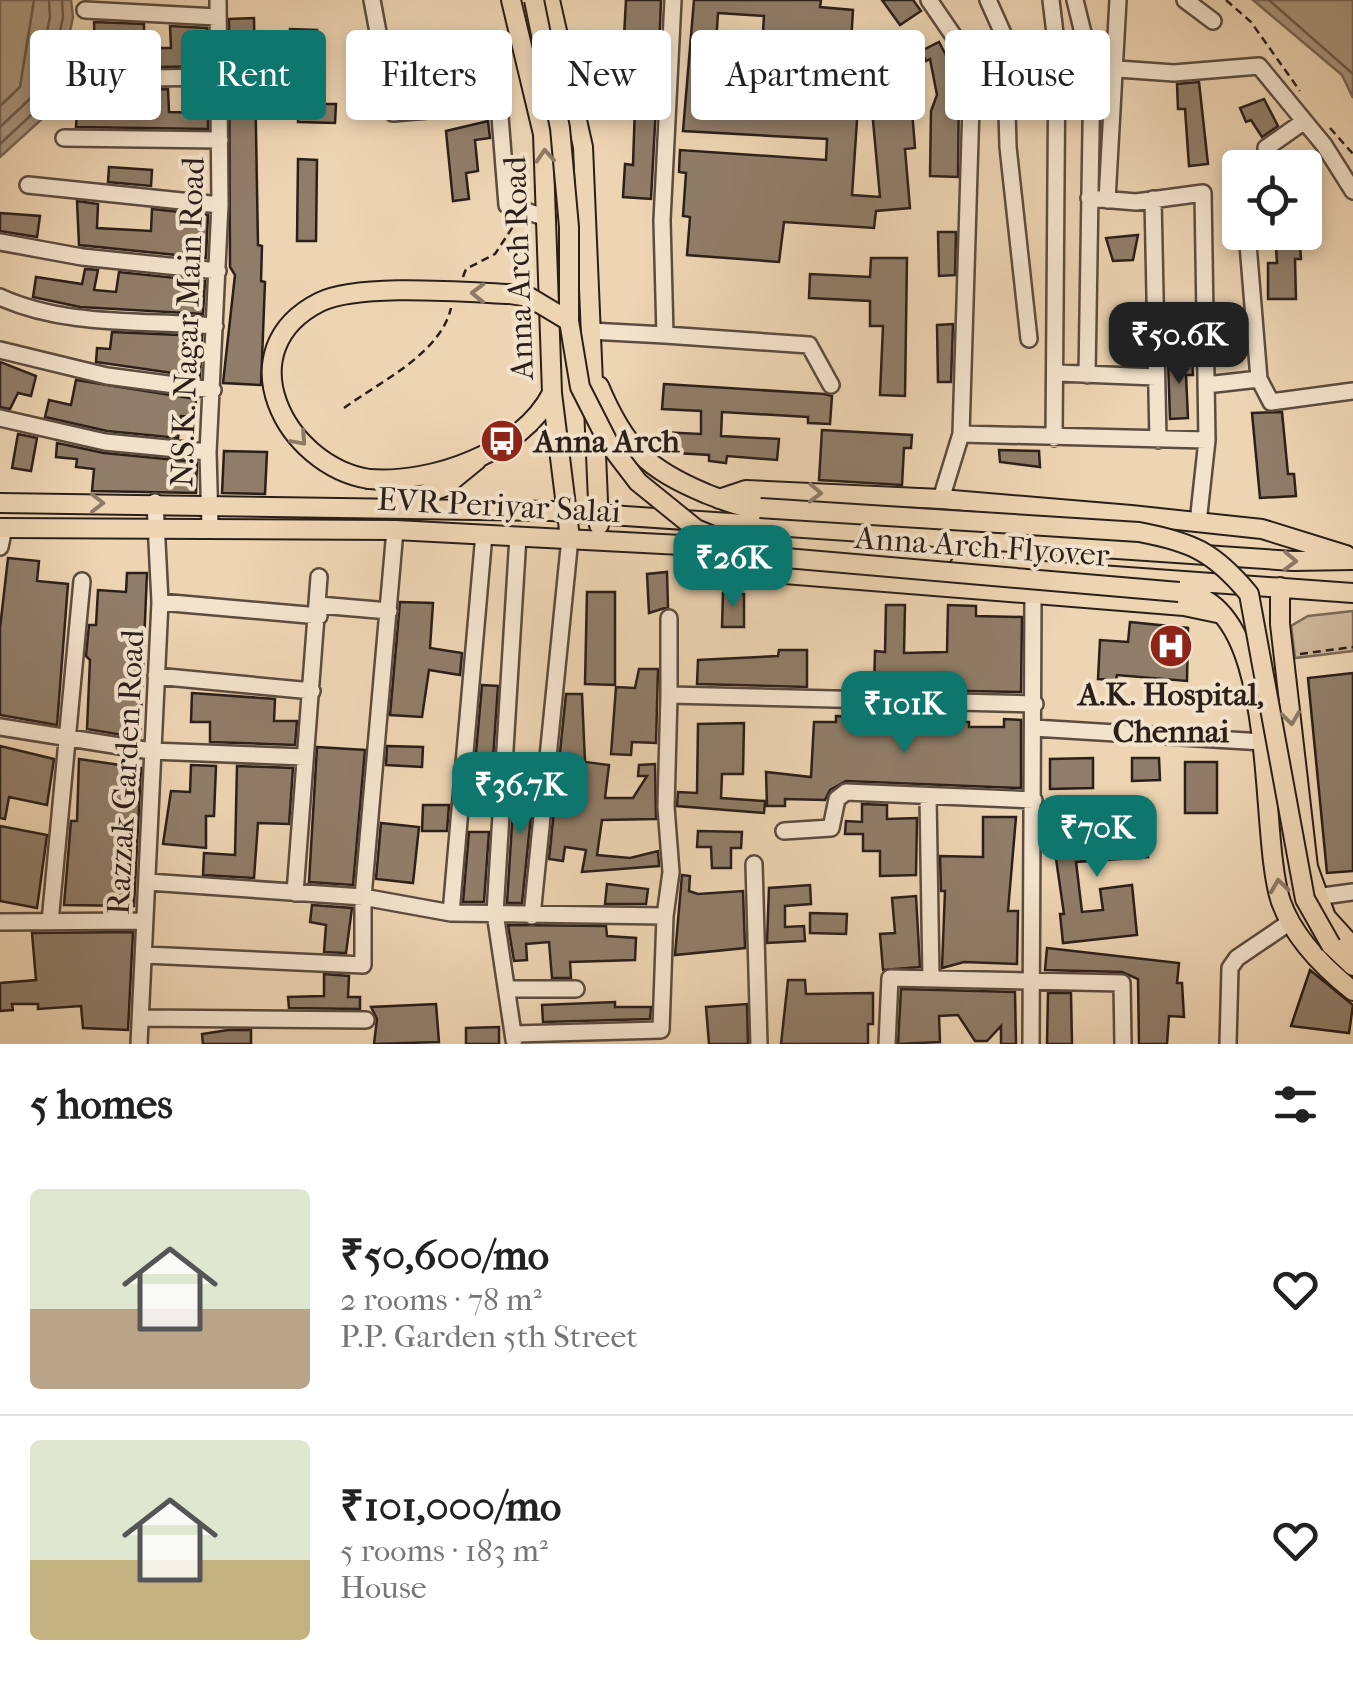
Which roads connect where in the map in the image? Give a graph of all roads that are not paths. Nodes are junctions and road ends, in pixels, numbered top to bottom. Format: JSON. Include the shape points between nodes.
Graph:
{"nodes":[{"id":1,"x":218,"y":0,"type":"edge"},
{"id":2,"x":372,"y":0,"type":"edge"},
{"id":3,"x":511,"y":0,"type":"edge"},
{"id":4,"x":534,"y":0,"type":"edge"},
{"id":5,"x":550,"y":0,"type":"edge"},
{"id":6,"x":673,"y":0,"type":"edge"},
{"id":7,"x":930,"y":0,"type":"edge"},
{"id":8,"x":988,"y":0,"type":"edge"},
{"id":9,"x":1051,"y":0,"type":"edge"},
{"id":10,"x":1075,"y":0,"type":"edge"},
{"id":11,"x":1118,"y":0,"type":"edge"},
{"id":12,"x":1184,"y":0,"type":"edge"},
{"id":13,"x":85,"y":10,"type":"dead end"},
{"id":14,"x":217,"y":18,"type":"junction"},
{"id":15,"x":1213,"y":21,"type":"dead end"},
{"id":16,"x":217,"y":30,"type":"edge"},
{"id":17,"x":1118,"y":69,"type":"junction"},
{"id":18,"x":219,"y":120,"type":"edge"},
{"id":19,"x":1304,"y":122,"type":"junction"},
{"id":20,"x":64,"y":138,"type":"dead end"},
{"id":21,"x":220,"y":140,"type":"junction"},
{"id":22,"x":1266,"y":150,"type":"edge"},
{"id":23,"x":28,"y":185,"type":"dead end"},
{"id":24,"x":1353,"y":191,"type":"edge"},
{"id":25,"x":1089,"y":198,"type":"junction"},
{"id":26,"x":1152,"y":199,"type":"junction"},
{"id":27,"x":1107,"y":200,"type":"junction"},
{"id":28,"x":220,"y":205,"type":"junction"},
{"id":29,"x":548,"y":218,"type":"junction"},
{"id":30,"x":0,"y":242,"type":"edge"},
{"id":31,"x":1248,"y":250,"type":"edge"},
{"id":32,"x":218,"y":271,"type":"junction"},
{"id":33,"x":547,"y":281,"type":"junction"},
{"id":34,"x":586,"y":281,"type":"junction"},
{"id":35,"x":0,"y":297,"type":"edge"},
{"id":36,"x":569,"y":320,"type":"junction"},
{"id":37,"x":215,"y":326,"type":"junction"},
{"id":38,"x":590,"y":330,"type":"junction"},
{"id":39,"x":548,"y":334,"type":"junction"},
{"id":40,"x":665,"y":336,"type":"junction"},
{"id":41,"x":1028,"y":339,"type":"dead end"},
{"id":42,"x":0,"y":350,"type":"edge"},
{"id":43,"x":1058,"y":373,"type":"junction"},
{"id":44,"x":1087,"y":375,"type":"junction"},
{"id":45,"x":595,"y":377,"type":"junction"},
{"id":46,"x":1156,"y":377,"type":"junction"},
{"id":47,"x":1259,"y":379,"type":"junction"},
{"id":48,"x":831,"y":385,"type":"dead end"},
{"id":49,"x":1206,"y":385,"type":"junction"},
{"id":50,"x":214,"y":390,"type":"junction"},
{"id":51,"x":1353,"y":391,"type":"edge"},
{"id":52,"x":552,"y":393,"type":"junction"},
{"id":53,"x":0,"y":418,"type":"edge"},
{"id":54,"x":961,"y":434,"type":"junction"},
{"id":55,"x":1054,"y":438,"type":"junction"},
{"id":56,"x":1158,"y":440,"type":"junction"},
{"id":57,"x":1207,"y":440,"type":"junction"},
{"id":58,"x":208,"y":452,"type":"junction"},
{"id":59,"x":483,"y":454,"type":"junction"},
{"id":60,"x":719,"y":498,"type":"junction"},
{"id":61,"x":941,"y":498,"type":"junction"},
{"id":62,"x":155,"y":502,"type":"junction"},
{"id":63,"x":0,"y":503,"type":"edge"},
{"id":64,"x":208,"y":504,"type":"junction"},
{"id":65,"x":386,"y":507,"type":"junction"},
{"id":66,"x":751,"y":508,"type":"junction"},
{"id":67,"x":566,"y":512,"type":"junction"},
{"id":68,"x":600,"y":514,"type":"junction"},
{"id":69,"x":718,"y":522,"type":"junction"},
{"id":70,"x":1198,"y":523,"type":"junction"},
{"id":71,"x":210,"y":526,"type":"junction"},
{"id":72,"x":158,"y":528,"type":"junction"},
{"id":73,"x":394,"y":530,"type":"junction"},
{"id":74,"x":1,"y":534,"type":"edge"},
{"id":75,"x":484,"y":534,"type":"junction"},
{"id":76,"x":518,"y":536,"type":"junction"},
{"id":77,"x":570,"y":538,"type":"junction"},
{"id":78,"x":599,"y":539,"type":"junction"},
{"id":79,"x":674,"y":543,"type":"junction"},
{"id":80,"x":1353,"y":559,"type":"edge"},
{"id":81,"x":319,"y":577,"type":"dead end"},
{"id":82,"x":82,"y":580,"type":"dead end"},
{"id":83,"x":1215,"y":584,"type":"junction"},
{"id":84,"x":1280,"y":586,"type":"junction"},
{"id":85,"x":1033,"y":594,"type":"junction"},
{"id":86,"x":1353,"y":594,"type":"edge"},
{"id":87,"x":1187,"y":596,"type":"junction"},
{"id":88,"x":160,"y":602,"type":"junction"},
{"id":89,"x":319,"y":611,"type":"junction"},
{"id":90,"x":389,"y":611,"type":"junction"},
{"id":91,"x":669,"y":618,"type":"dead end"},
{"id":92,"x":1284,"y":657,"type":"junction"},
{"id":93,"x":1247,"y":661,"type":"junction"},
{"id":94,"x":156,"y":676,"type":"junction"},
{"id":95,"x":312,"y":691,"type":"junction"},
{"id":96,"x":669,"y":696,"type":"junction"},
{"id":97,"x":1034,"y":704,"type":"junction"},
{"id":98,"x":0,"y":727,"type":"edge"},
{"id":99,"x":1034,"y":728,"type":"junction"},
{"id":100,"x":64,"y":739,"type":"junction"},
{"id":101,"x":1263,"y":742,"type":"junction"},
{"id":102,"x":151,"y":751,"type":"junction"},
{"id":103,"x":304,"y":757,"type":"junction"},
{"id":104,"x":928,"y":796,"type":"junction"},
{"id":105,"x":1034,"y":800,"type":"junction"},
{"id":106,"x":784,"y":831,"type":"dead end"},
{"id":107,"x":754,"y":864,"type":"dead end"},
{"id":108,"x":148,"y":882,"type":"junction"},
{"id":109,"x":1353,"y":892,"type":"edge"},
{"id":110,"x":295,"y":893,"type":"junction"},
{"id":111,"x":1316,"y":896,"type":"junction"},
{"id":112,"x":363,"y":897,"type":"junction"},
{"id":113,"x":451,"y":913,"type":"junction"},
{"id":114,"x":494,"y":913,"type":"junction"},
{"id":115,"x":532,"y":916,"type":"junction"},
{"id":116,"x":664,"y":916,"type":"junction"},
{"id":117,"x":145,"y":921,"type":"junction"},
{"id":118,"x":0,"y":922,"type":"edge"},
{"id":119,"x":50,"y":922,"type":"junction"},
{"id":120,"x":1290,"y":922,"type":"junction"},
{"id":121,"x":1353,"y":947,"type":"edge"},
{"id":122,"x":145,"y":954,"type":"junction"},
{"id":123,"x":1353,"y":966,"type":"edge"},
{"id":124,"x":931,"y":978,"type":"junction"},
{"id":125,"x":1032,"y":980,"type":"junction"},
{"id":126,"x":509,"y":989,"type":"junction"},
{"id":127,"x":576,"y":989,"type":"dead end"},
{"id":128,"x":1353,"y":991,"type":"edge"},
{"id":129,"x":141,"y":1018,"type":"junction"},
{"id":130,"x":366,"y":1020,"type":"dead end"},
{"id":131,"x":514,"y":1039,"type":"edge"},
{"id":132,"x":139,"y":1044,"type":"edge"},
{"id":133,"x":759,"y":1044,"type":"edge"},
{"id":134,"x":887,"y":1044,"type":"edge"},
{"id":135,"x":1031,"y":1044,"type":"edge"},
{"id":136,"x":1123,"y":1044,"type":"edge"},
{"id":137,"x":1228,"y":1044,"type":"edge"}],
"edges":[{"from":1,"to":14,"type":"street","name":"N.S.K. Nagar Main Road"},
{"from":2,"to":29,"type":"street","via":[[393,113],[499,104],[507,205]]},
{"from":29,"to":3,"type":"main road","name":"Anna Arch Road","one_way":true,"via":[[544,134]]},
{"from":4,"to":36,"type":"main road","name":"Anna Arch Flyover","bridge":true,"via":[[553,78],[567,191]]},
{"from":5,"to":34,"type":"main road","name":"Anna Arch Road","via":[[584,147]]},
{"from":6,"to":40,"type":"street","via":[[662,220]]},
{"from":7,"to":54,"type":"street","via":[[972,74]]},
{"from":8,"to":41,"type":"street","via":[[1005,38],[1008,146]]},
{"from":9,"to":43,"type":"street","via":[[1057,50]]},
{"from":10,"to":25,"type":"street","via":[[1092,70]]},
{"from":11,"to":17,"type":"street"},
{"from":12,"to":15,"type":"street"},
{"from":13,"to":14,"type":"street"},
{"from":14,"to":16,"type":"street","name":"N.S.K. Nagar Main Road"},
{"from":17,"to":19,"type":"street","via":[[1174,73],[1259,66]]},
{"from":17,"to":27,"type":"street"},
{"from":18,"to":21,"type":"street","name":"N.S.K. Nagar Main Road"},
{"from":19,"to":22,"type":"street"},
{"from":19,"to":24,"type":"street"},
{"from":20,"to":21,"type":"street"},
{"from":21,"to":28,"type":"street","name":"N.S.K. Nagar Main Road"},
{"from":23,"to":28,"type":"street"},
{"from":25,"to":27,"type":"street"},
{"from":25,"to":44,"type":"street"},
{"from":26,"to":27,"type":"street"},
{"from":26,"to":46,"type":"street"},
{"from":26,"to":49,"type":"street","via":[[1203,193]]},
{"from":28,"to":32,"type":"street","name":"N.S.K. Nagar Main Road"},
{"from":29,"to":33,"type":"main road","name":"Anna Arch Road"},
{"from":30,"to":32,"type":"street","via":[[82,258]]},
{"from":31,"to":47,"type":"street"},
{"from":32,"to":37,"type":"street","name":"N.S.K. Nagar Main Road"},
{"from":33,"to":34,"type":"main road"},
{"from":33,"to":39,"type":"main road","name":"Anna Arch Road"},
{"from":34,"to":38,"type":"main road","name":"Anna Arch Road"},
{"from":35,"to":37,"type":"street","via":[[110,321]]},
{"from":36,"to":59,"type":"main road","one_way":true,"bridge":true,"via":[[510,294],[364,292],[339,294],[291,324],[275,355],[272,387],[302,444],[322,461],[352,476],[403,478]]},
{"from":36,"to":87,"type":"main road","name":"Anna Arch Flyover","bridge":true,"via":[[580,387],[609,444],[667,508],[713,537],[762,556]]},
{"from":37,"to":50,"type":"street","name":"N.S.K. Nagar Main Road"},
{"from":38,"to":39,"type":"main road"},
{"from":38,"to":40,"type":"street"},
{"from":38,"to":45,"type":"main road","name":"Anna Arch Road"},
{"from":39,"to":52,"type":"main road","name":"Anna Arch Road"},
{"from":40,"to":48,"type":"street","via":[[809,345]]},
{"from":42,"to":50,"type":"street","via":[[107,376]]},
{"from":43,"to":44,"type":"street"},
{"from":43,"to":55,"type":"street"},
{"from":44,"to":46,"type":"street"},
{"from":45,"to":60,"type":"main road","name":"Anna Arch Road","via":[[632,447],[661,475]]},
{"from":45,"to":68,"type":"main road","name":"Anna Arch Road"},
{"from":46,"to":56,"type":"street"},
{"from":47,"to":49,"type":"street"},
{"from":47,"to":51,"type":"street","via":[[1271,402]]},
{"from":49,"to":57,"type":"street"},
{"from":50,"to":58,"type":"street","name":"N.S.K. Nagar Main Road"},
{"from":52,"to":59,"type":"main road","via":[[532,422]]},
{"from":52,"to":67,"type":"main road","name":"Anna Arch Road"},
{"from":53,"to":58,"type":"street","via":[[106,442]]},
{"from":54,"to":55,"type":"street"},
{"from":54,"to":61,"type":"street"},
{"from":55,"to":56,"type":"street"},
{"from":56,"to":57,"type":"street"},
{"from":57,"to":70,"type":"street"},
{"from":58,"to":64,"type":"street","name":"N.S.K. Nagar Main Road"},
{"from":59,"to":65,"type":"main road","via":[[444,487]]},
{"from":60,"to":61,"type":"main road","one_way":true,"via":[[736,490]]},
{"from":60,"to":66,"type":"main road","name":"Anna Arch Flyover"},
{"from":61,"to":70,"type":"main road"},
{"from":63,"to":62,"type":"main road","name":"EVR Periyar Salai","one_way":true},
{"from":62,"to":64,"type":"main road","name":"EVR Periyar Salai"},
{"from":62,"to":72,"type":"street","name":"Razzak Garden Road"},
{"from":64,"to":65,"type":"main road","name":"EVR Periyar Salai"},
{"from":64,"to":71,"type":"street","name":"N.S.K. Nagar Main Road"},
{"from":65,"to":67,"type":"main road","name":"EVR Periyar Salai"},
{"from":66,"to":69,"type":"main road"},
{"from":66,"to":123,"type":"main road","name":"Anna Arch Flyover","bridge":true,"via":[[1139,532],[1188,542],[1221,563],[1249,594],[1305,899],[1331,945]]},
{"from":67,"to":68,"type":"main road","name":"EVR Periyar Salai"},
{"from":67,"to":77,"type":"main road","name":"Anna Arch Road"},
{"from":68,"to":69,"type":"main road","name":"EVR Periyar Salai"},
{"from":68,"to":78,"type":"main road","name":"Anna Arch Road"},
{"from":69,"to":80,"type":"main road","name":"EVR Periyar Salai","one_way":true,"via":[[1293,562]]},
{"from":70,"to":80,"type":"main road","via":[[1262,529]]},
{"from":71,"to":72,"type":"main road","name":"EVR Periyar Salai"},
{"from":71,"to":73,"type":"main road","name":"EVR Periyar Salai"},
{"from":72,"to":74,"type":"main road","name":"EVR Periyar Salai"},
{"from":72,"to":88,"type":"street","name":"Razzak Garden Road"},
{"from":73,"to":75,"type":"main road","name":"EVR Periyar Salai"},
{"from":73,"to":90,"type":"street"},
{"from":75,"to":76,"type":"main road","name":"EVR Periyar Salai"},
{"from":75,"to":113,"type":"street"},
{"from":76,"to":77,"type":"main road","name":"EVR Periyar Salai"},
{"from":76,"to":114,"type":"street"},
{"from":77,"to":78,"type":"main road","name":"EVR Periyar Salai"},
{"from":77,"to":115,"type":"street"},
{"from":78,"to":79,"type":"main road","name":"EVR Periyar Salai"},
{"from":79,"to":83,"type":"main road","name":"EVR Periyar Salai"},
{"from":79,"to":85,"type":"main road","via":[[772,573]]},
{"from":81,"to":89,"type":"street"},
{"from":82,"to":100,"type":"street"},
{"from":83,"to":84,"type":"main road","name":"EVR Periyar Salai"},
{"from":83,"to":87,"type":"main road"},
{"from":84,"to":86,"type":"main road","name":"EVR Periyar Salai"},
{"from":84,"to":92,"type":"main road"},
{"from":85,"to":87,"type":"main road"},
{"from":85,"to":97,"type":"street"},
{"from":87,"to":93,"type":"main road","via":[[1222,614]]},
{"from":88,"to":89,"type":"street"},
{"from":88,"to":94,"type":"street","name":"Razzak Garden Road"},
{"from":89,"to":90,"type":"street"},
{"from":89,"to":95,"type":"street"},
{"from":90,"to":112,"type":"street"},
{"from":91,"to":96,"type":"street"},
{"from":92,"to":93,"type":"main road"},
{"from":92,"to":111,"type":"main road","one_way":true},
{"from":93,"to":101,"type":"main road"},
{"from":94,"to":95,"type":"street"},
{"from":94,"to":102,"type":"street","name":"Razzak Garden Road"},
{"from":95,"to":103,"type":"street"},
{"from":96,"to":97,"type":"street"},
{"from":96,"to":116,"type":"street","via":[[672,872]]},
{"from":97,"to":99,"type":"street"},
{"from":98,"to":100,"type":"street"},
{"from":99,"to":101,"type":"street"},
{"from":99,"to":105,"type":"street"},
{"from":100,"to":102,"type":"street"},
{"from":100,"to":119,"type":"street"},
{"from":120,"to":101,"type":"main road","one_way":true,"via":[[1280,898]]},
{"from":102,"to":103,"type":"street"},
{"from":102,"to":108,"type":"street","name":"Razzak Garden Road"},
{"from":103,"to":110,"type":"street"},
{"from":104,"to":105,"type":"street"},
{"from":104,"to":106,"type":"street","via":[[846,792],[831,828]]},
{"from":104,"to":124,"type":"street"},
{"from":105,"to":125,"type":"street"},
{"from":107,"to":133,"type":"street"},
{"from":108,"to":110,"type":"street"},
{"from":108,"to":117,"type":"street","name":"Razzak Garden Road"},
{"from":109,"to":111,"type":"street"},
{"from":110,"to":112,"type":"street"},
{"from":111,"to":121,"type":"main road"},
{"from":112,"to":113,"type":"street"},
{"from":112,"to":122,"type":"street","via":[[362,965]]},
{"from":113,"to":114,"type":"street"},
{"from":114,"to":115,"type":"street"},
{"from":114,"to":126,"type":"street"},
{"from":115,"to":116,"type":"street"},
{"from":116,"to":131,"type":"street","via":[[661,1030]]},
{"from":117,"to":119,"type":"street"},
{"from":117,"to":122,"type":"street","name":"Razzak Garden Road"},
{"from":118,"to":119,"type":"street"},
{"from":120,"to":128,"type":"main road"},
{"from":120,"to":137,"type":"street","via":[[1230,968]]},
{"from":122,"to":129,"type":"street","name":"Razzak Garden Road"},
{"from":124,"to":125,"type":"street"},
{"from":124,"to":134,"type":"street","via":[[890,978]]},
{"from":125,"to":135,"type":"street"},
{"from":125,"to":136,"type":"street","via":[[1122,983]]},
{"from":126,"to":127,"type":"street"},
{"from":126,"to":131,"type":"street"},
{"from":129,"to":130,"type":"street"},
{"from":129,"to":132,"type":"street","name":"Razzak Garden Road"}]}
